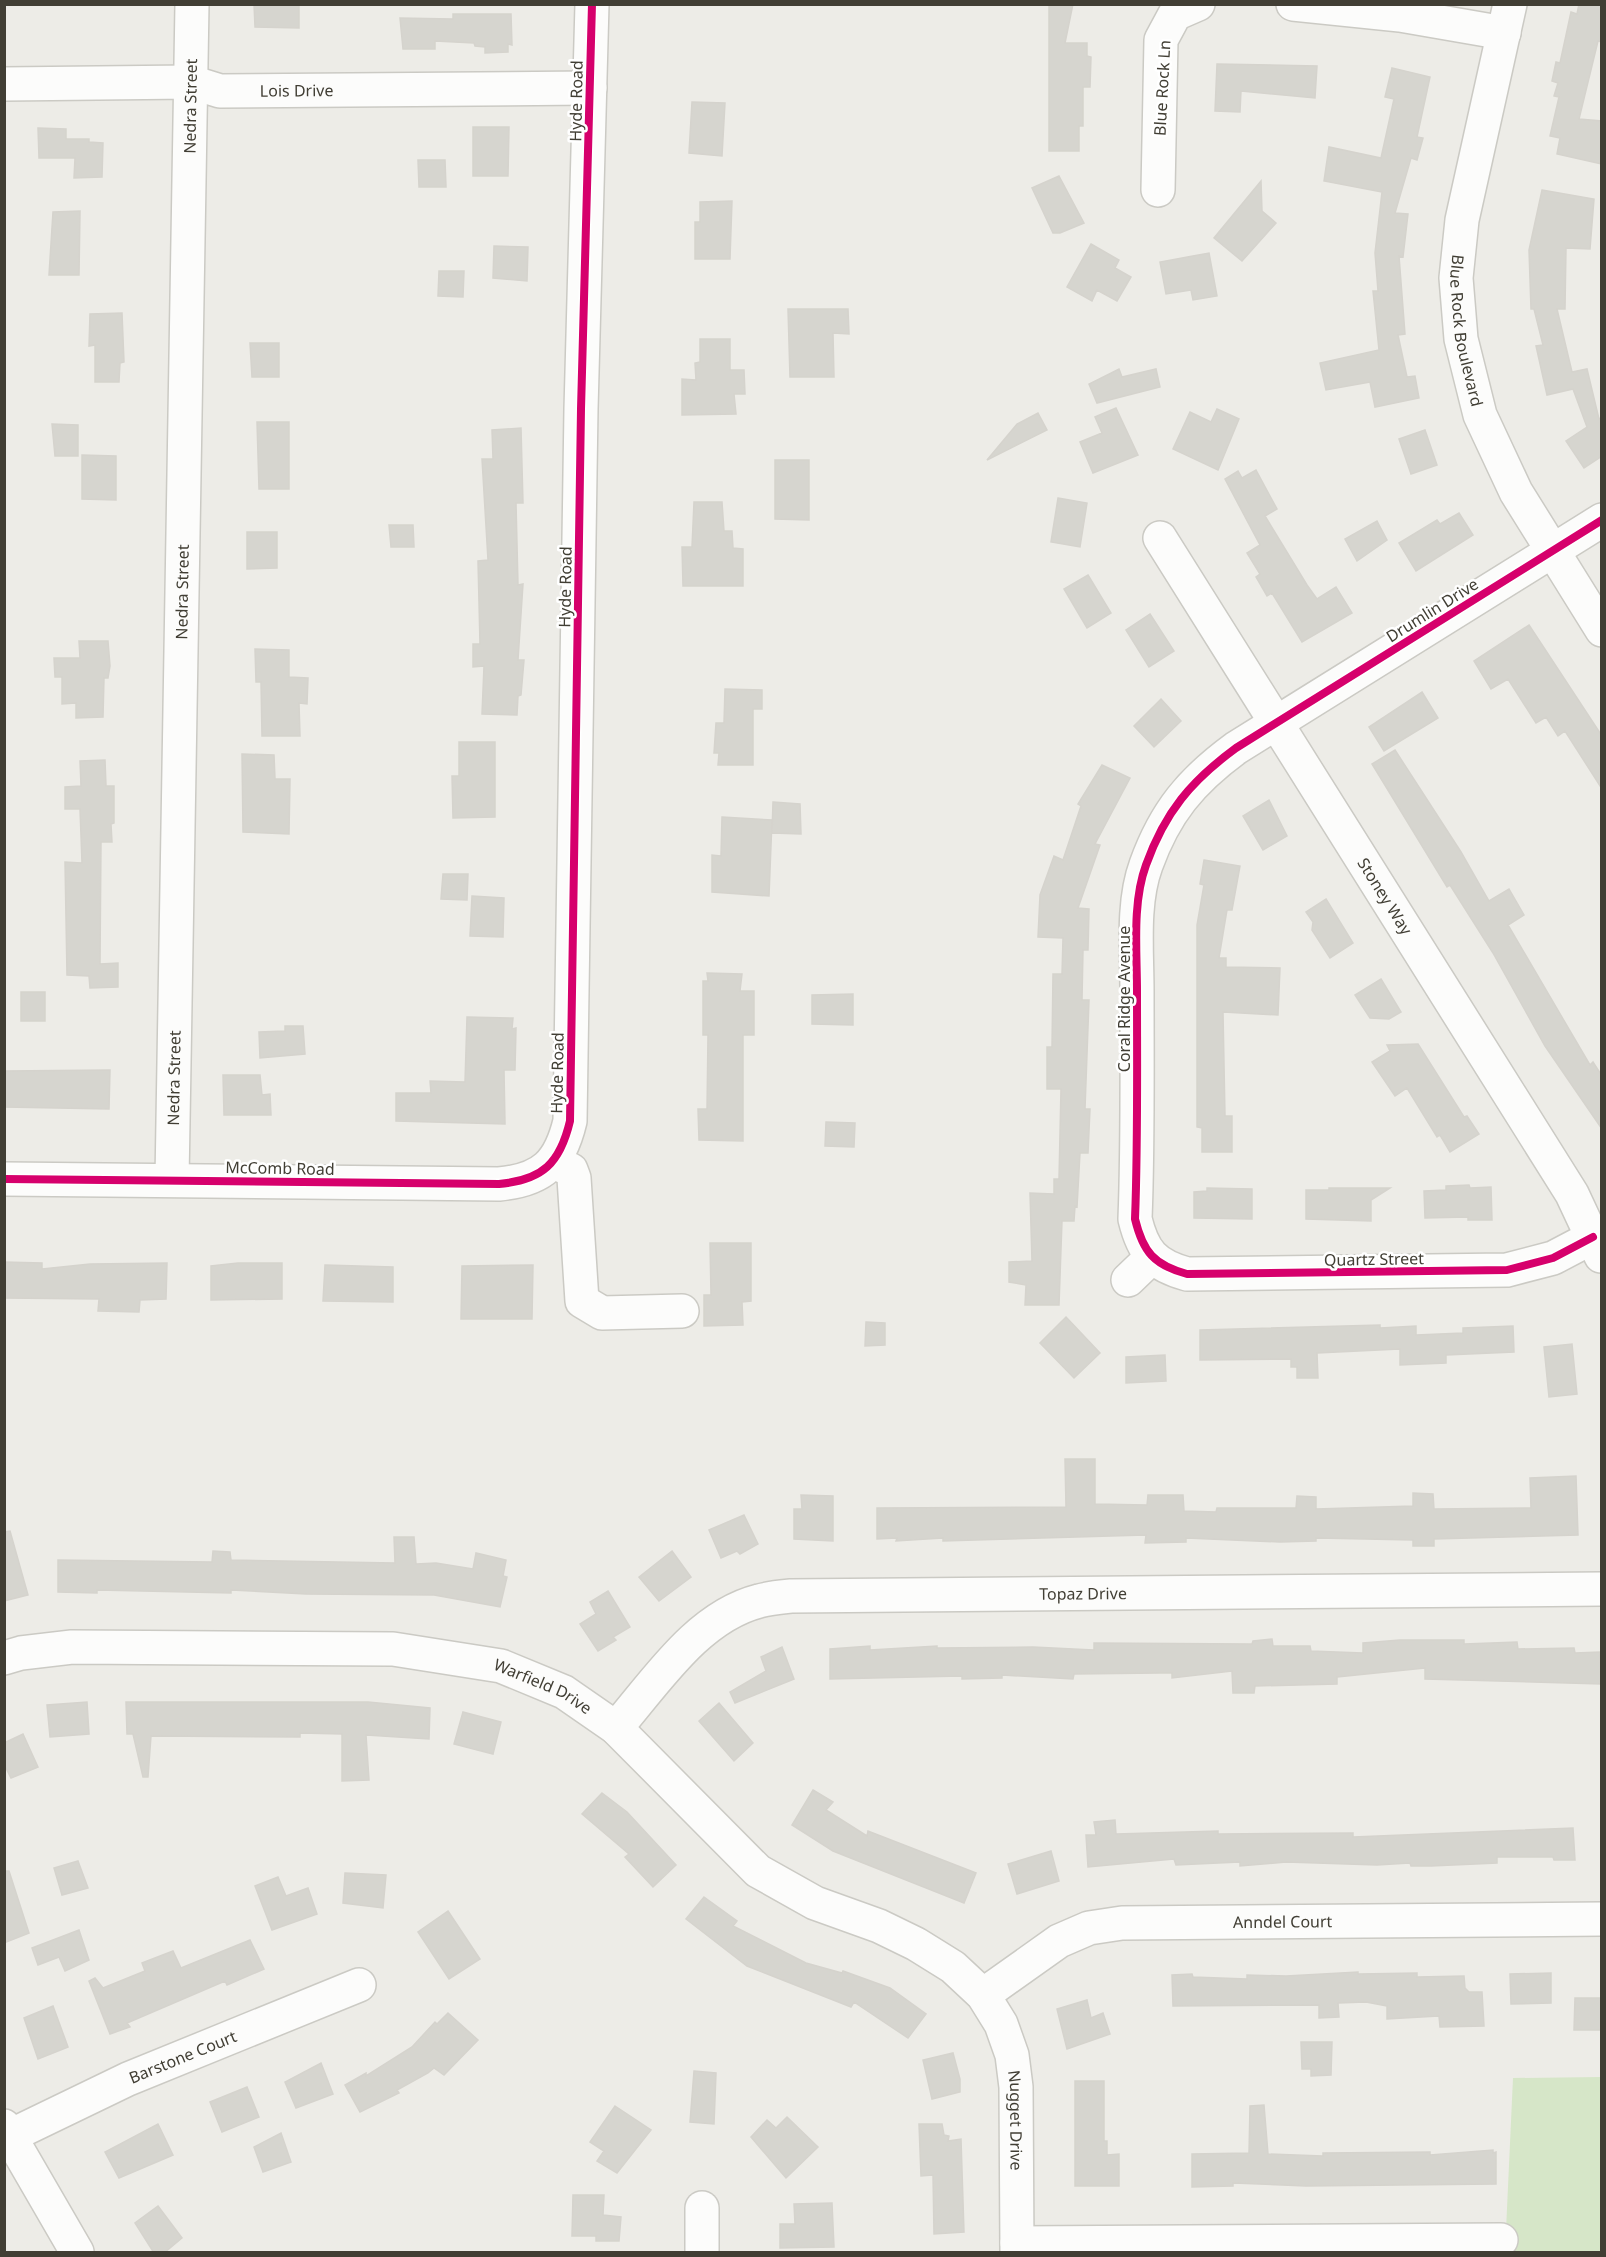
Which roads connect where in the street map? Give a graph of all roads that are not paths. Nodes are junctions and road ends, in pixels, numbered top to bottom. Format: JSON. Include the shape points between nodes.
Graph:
{"nodes":[{"id":1,"x":192,"y":4,"type":"edge"},
{"id":2,"x":592,"y":4,"type":"edge"},
{"id":3,"x":1293,"y":4,"type":"edge"},
{"id":4,"x":1178,"y":8,"type":"edge"},
{"id":5,"x":1507,"y":19,"type":"edge"},
{"id":6,"x":191,"y":82,"type":"junction"},
{"id":7,"x":4,"y":84,"type":"edge"},
{"id":8,"x":590,"y":88,"type":"junction"},
{"id":9,"x":1158,"y":190,"type":"dead end"},
{"id":10,"x":1602,"y":520,"type":"edge"},
{"id":11,"x":1160,"y":538,"type":"dead end"},
{"id":12,"x":1553,"y":551,"type":"junction"},
{"id":13,"x":1602,"y":630,"type":"edge"},
{"id":14,"x":1278,"y":723,"type":"junction"},
{"id":15,"x":552,"y":1164,"type":"junction"},
{"id":16,"x":4,"y":1179,"type":"edge"},
{"id":17,"x":172,"y":1180,"type":"junction"},
{"id":18,"x":1597,"y":1247,"type":"edge"},
{"id":19,"x":1152,"y":1257,"type":"junction"},
{"id":20,"x":1128,"y":1280,"type":"dead end"},
{"id":21,"x":682,"y":1311,"type":"dead end"},
{"id":22,"x":1602,"y":1589,"type":"edge"},
{"id":23,"x":4,"y":1658,"type":"edge"},
{"id":24,"x":616,"y":1728,"type":"junction"},
{"id":25,"x":1602,"y":1920,"type":"edge"},
{"id":26,"x":359,"y":1985,"type":"dead end"},
{"id":27,"x":983,"y":1995,"type":"junction"},
{"id":28,"x":7,"y":2131,"type":"edge"},
{"id":29,"x":702,"y":2208,"type":"dead end"},
{"id":30,"x":1501,"y":2240,"type":"dead end"},
{"id":31,"x":1336,"y":2247,"type":"edge"},
{"id":32,"x":1017,"y":2248,"type":"edge"},
{"id":33,"x":77,"y":2253,"type":"edge"},
{"id":34,"x":702,"y":2253,"type":"edge"}],
"edges":[{"from":1,"to":6,"type":"street","name":"Nedra Street"},
{"from":2,"to":8,"type":"street","name":"Hyde Road"},
{"from":3,"to":5,"type":"street","via":[[1400,15]]},
{"from":4,"to":9,"type":"street","name":"Blue Rock Ln","via":[[1161,40]]},
{"from":5,"to":12,"type":"street","name":"Blue Rock Boulevard","via":[[1462,220],[1456,278],[1461,339],[1480,415],[1516,492]]},
{"from":6,"to":7,"type":"street","name":"Lois Drive"},
{"from":6,"to":8,"type":"street","name":"Lois Drive","via":[[220,92]]},
{"from":6,"to":17,"type":"street","name":"Nedra Street"},
{"from":8,"to":15,"type":"street","name":"Hyde Road","via":[[570,1121],[565,1143]]},
{"from":10,"to":12,"type":"street","name":"Drumlin Drive"},
{"from":11,"to":14,"type":"street","name":"Stoney Way"},
{"from":12,"to":13,"type":"street","name":"Blue Rock Boulevard"},
{"from":12,"to":14,"type":"street","name":"Drumlin Drive"},
{"from":14,"to":18,"type":"street","name":"Stoney Way","via":[[1572,1194]]},
{"from":14,"to":19,"type":"street","name":"Coral Ridge Avenue","via":[[1206,770],[1179,798],[1145,867],[1137,925],[1136,1219],[1140,1239]]},
{"from":15,"to":17,"type":"street","name":"McComb Road","via":[[527,1178],[499,1184]]},
{"from":15,"to":21,"type":"street","via":[[571,1170],[574,1178],[582,1301],[602,1313]]},
{"from":16,"to":17,"type":"street","name":"McComb Road"},
{"from":18,"to":19,"type":"street","name":"Quartz Street","via":[[1507,1270],[1187,1274],[1168,1269]]},
{"from":19,"to":20,"type":"street"},
{"from":22,"to":24,"type":"street","name":"Topaz Drive","via":[[791,1596],[758,1601],[701,1632]]},
{"from":23,"to":24,"type":"street","name":"Warfield Drive","via":[[72,1647],[393,1649],[501,1666],[564,1692]]},
{"from":24,"to":27,"type":"street","name":"Warfield Drive","via":[[758,1871],[815,1903],[916,1944],[953,1967]]},
{"from":25,"to":27,"type":"street","name":"Anndel Court","via":[[1122,1923],[1089,1928],[1059,1941]]},
{"from":26,"to":28,"type":"street","name":"Barstone Court"},
{"from":27,"to":32,"type":"street","name":"Nugget Drive","via":[[1001,2024],[1012,2055],[1016,2087]]},
{"from":28,"to":33,"type":"street"},
{"from":29,"to":34,"type":"street"},
{"from":30,"to":31,"type":"street"},
{"from":31,"to":32,"type":"street"}]}
